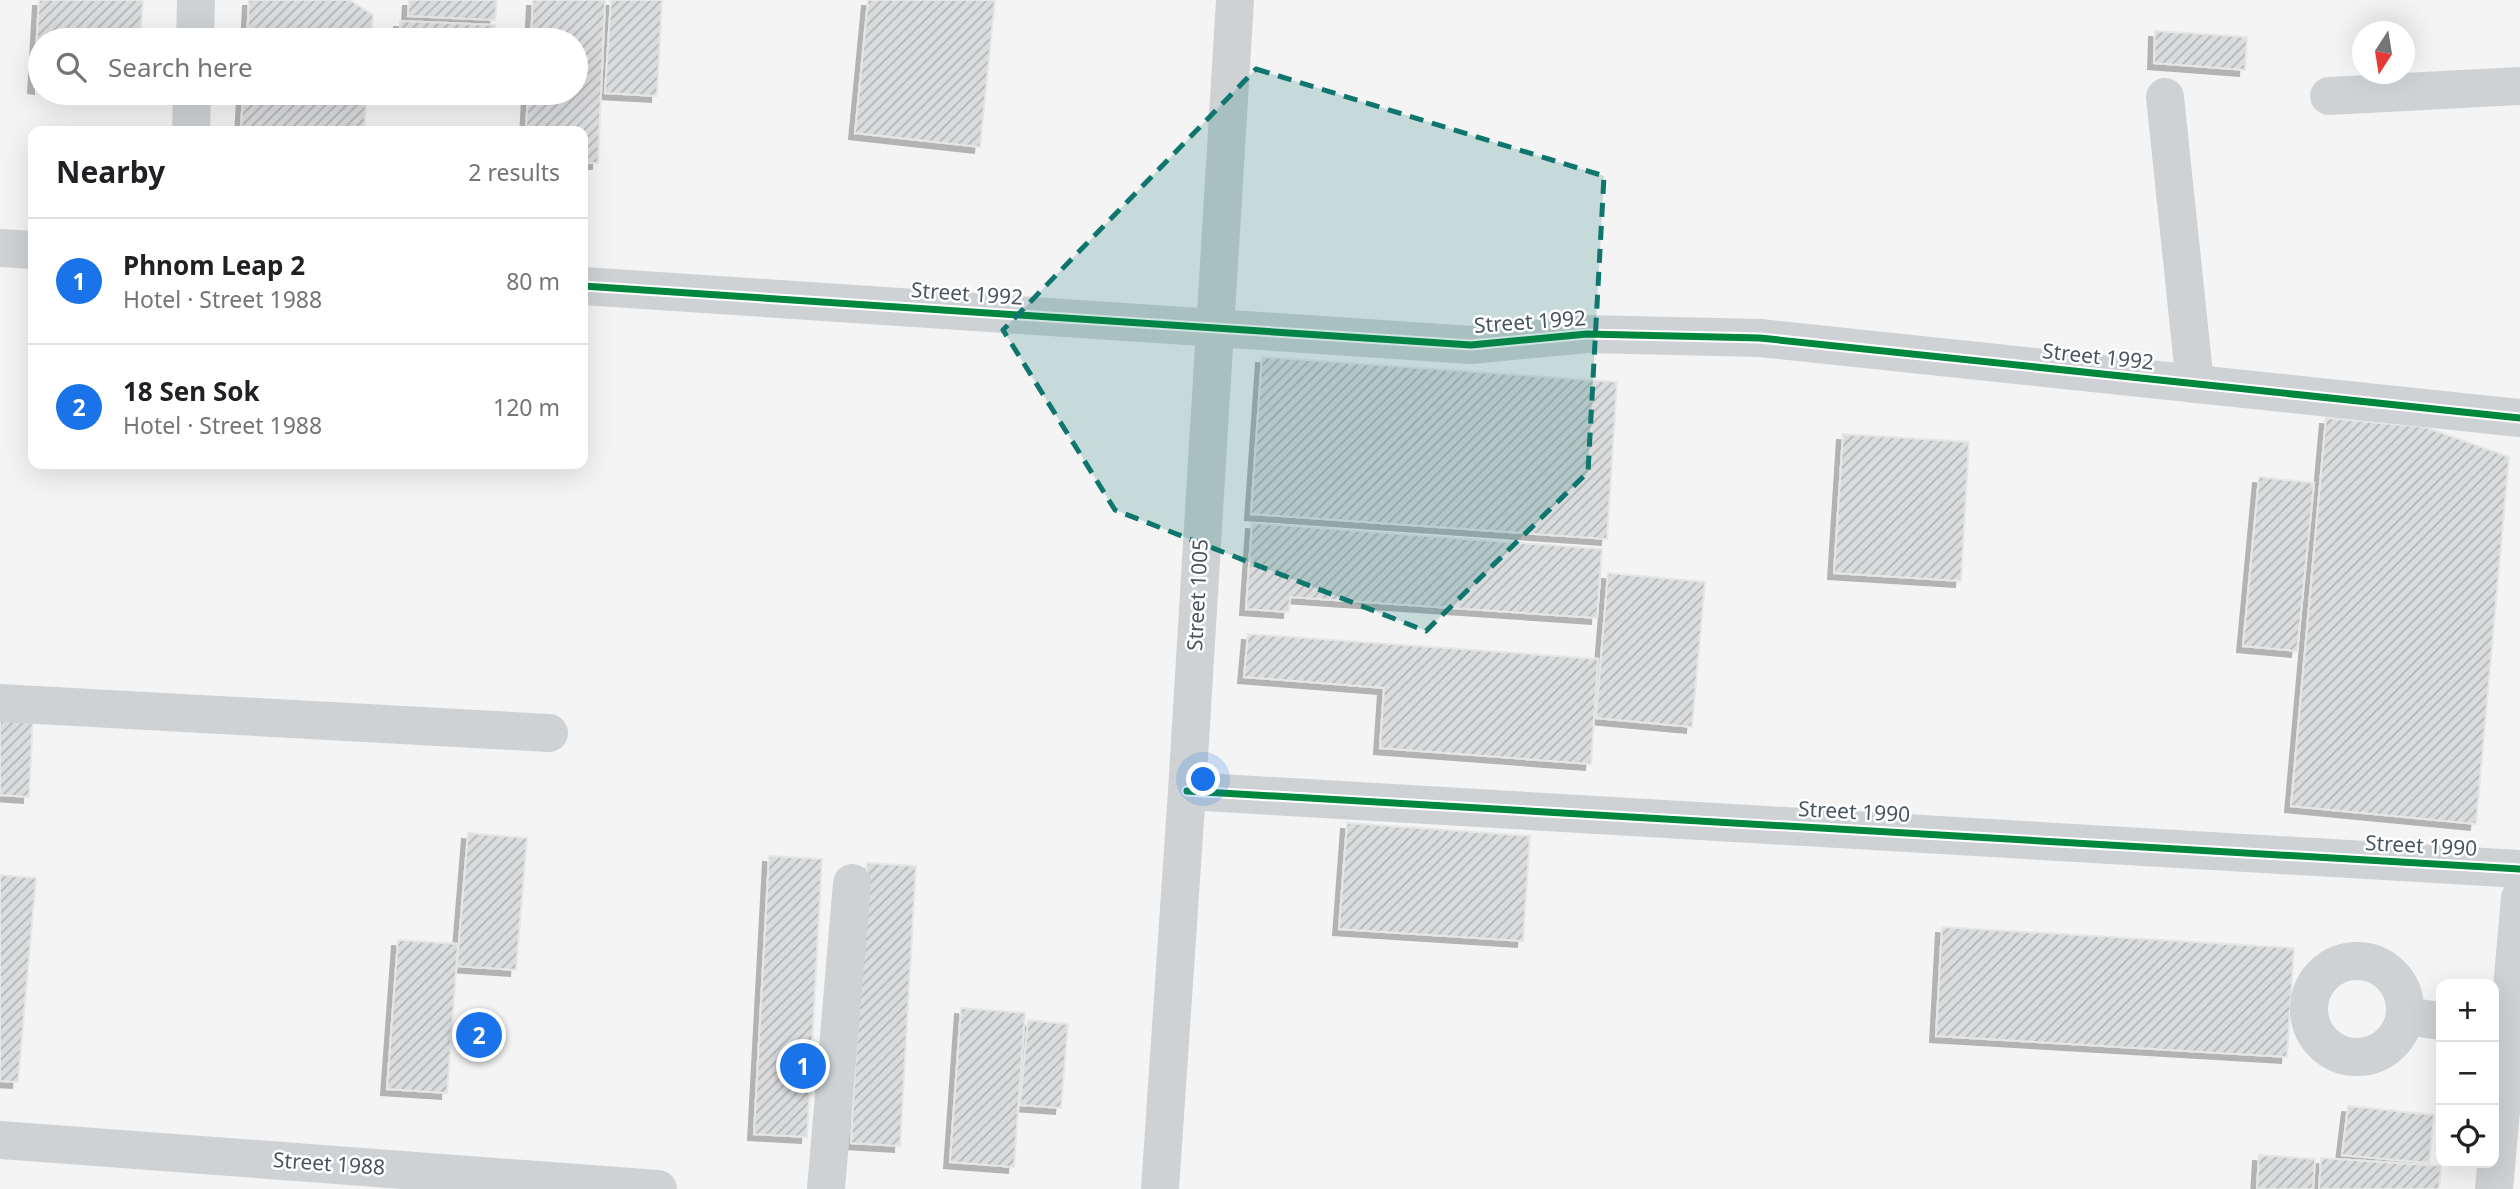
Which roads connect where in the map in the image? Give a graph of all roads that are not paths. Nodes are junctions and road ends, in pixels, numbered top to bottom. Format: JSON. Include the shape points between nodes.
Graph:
{"nodes":[{"id":1,"x":1235,"y":0,"type":"edge"},
{"id":2,"x":197,"y":1,"type":"edge"},
{"id":3,"x":196,"y":28,"type":"edge"},
{"id":4,"x":2520,"y":86,"type":"edge"},
{"id":5,"x":2329,"y":96,"type":"dead end"},
{"id":6,"x":2165,"y":97,"type":"dead end"},
{"id":7,"x":192,"y":105,"type":"edge"},
{"id":8,"x":191,"y":126,"type":"edge"},
{"id":9,"x":0,"y":248,"type":"edge"},
{"id":10,"x":28,"y":250,"type":"edge"},
{"id":11,"x":588,"y":286,"type":"edge"},
{"id":12,"x":1214,"y":327,"type":"junction"},
{"id":13,"x":2195,"y":384,"type":"junction"},
{"id":14,"x":2520,"y":418,"type":"edge"},
{"id":15,"x":0,"y":703,"type":"edge"},
{"id":16,"x":549,"y":733,"type":"dead end"},
{"id":17,"x":1187,"y":791,"type":"junction"},
{"id":18,"x":2520,"y":869,"type":"edge"},
{"id":19,"x":852,"y":883,"type":"dead end"},
{"id":20,"x":2520,"y":898,"type":"edge"},
{"id":21,"x":2501,"y":1028,"type":"edge"},
{"id":22,"x":0,"y":1140,"type":"edge"},
{"id":23,"x":2509,"y":1148,"type":"edge"},
{"id":24,"x":658,"y":1189,"type":"edge"},
{"id":25,"x":826,"y":1189,"type":"edge"},
{"id":26,"x":1160,"y":1189,"type":"edge"},
{"id":27,"x":2494,"y":1189,"type":"edge"}],
"edges":[{"from":1,"to":12,"type":"street","name":"Street 1005"},
{"from":2,"to":3,"type":"street"},
{"from":4,"to":5,"type":"street"},
{"from":6,"to":13,"type":"street"},
{"from":7,"to":8,"type":"street"},
{"from":9,"to":10,"type":"street"},
{"from":11,"to":12,"type":"street","name":"Street 1992"},
{"from":12,"to":13,"type":"street","name":"Street 1992","via":[[1471,345],[1587,334],[1760,338]]},
{"from":12,"to":17,"type":"street","name":"Street 1005"},
{"from":13,"to":14,"type":"street","name":"Street 1992"},
{"from":15,"to":16,"type":"street"},
{"from":17,"to":18,"type":"street","name":"Street 1990"},
{"from":17,"to":26,"type":"street","name":"Street 1005"},
{"from":19,"to":25,"type":"street"},
{"from":20,"to":21,"type":"street"},
{"from":21,"to":23,"type":"street"},
{"from":22,"to":24,"type":"street","name":"Street 1988"},
{"from":23,"to":27,"type":"street"}]}
